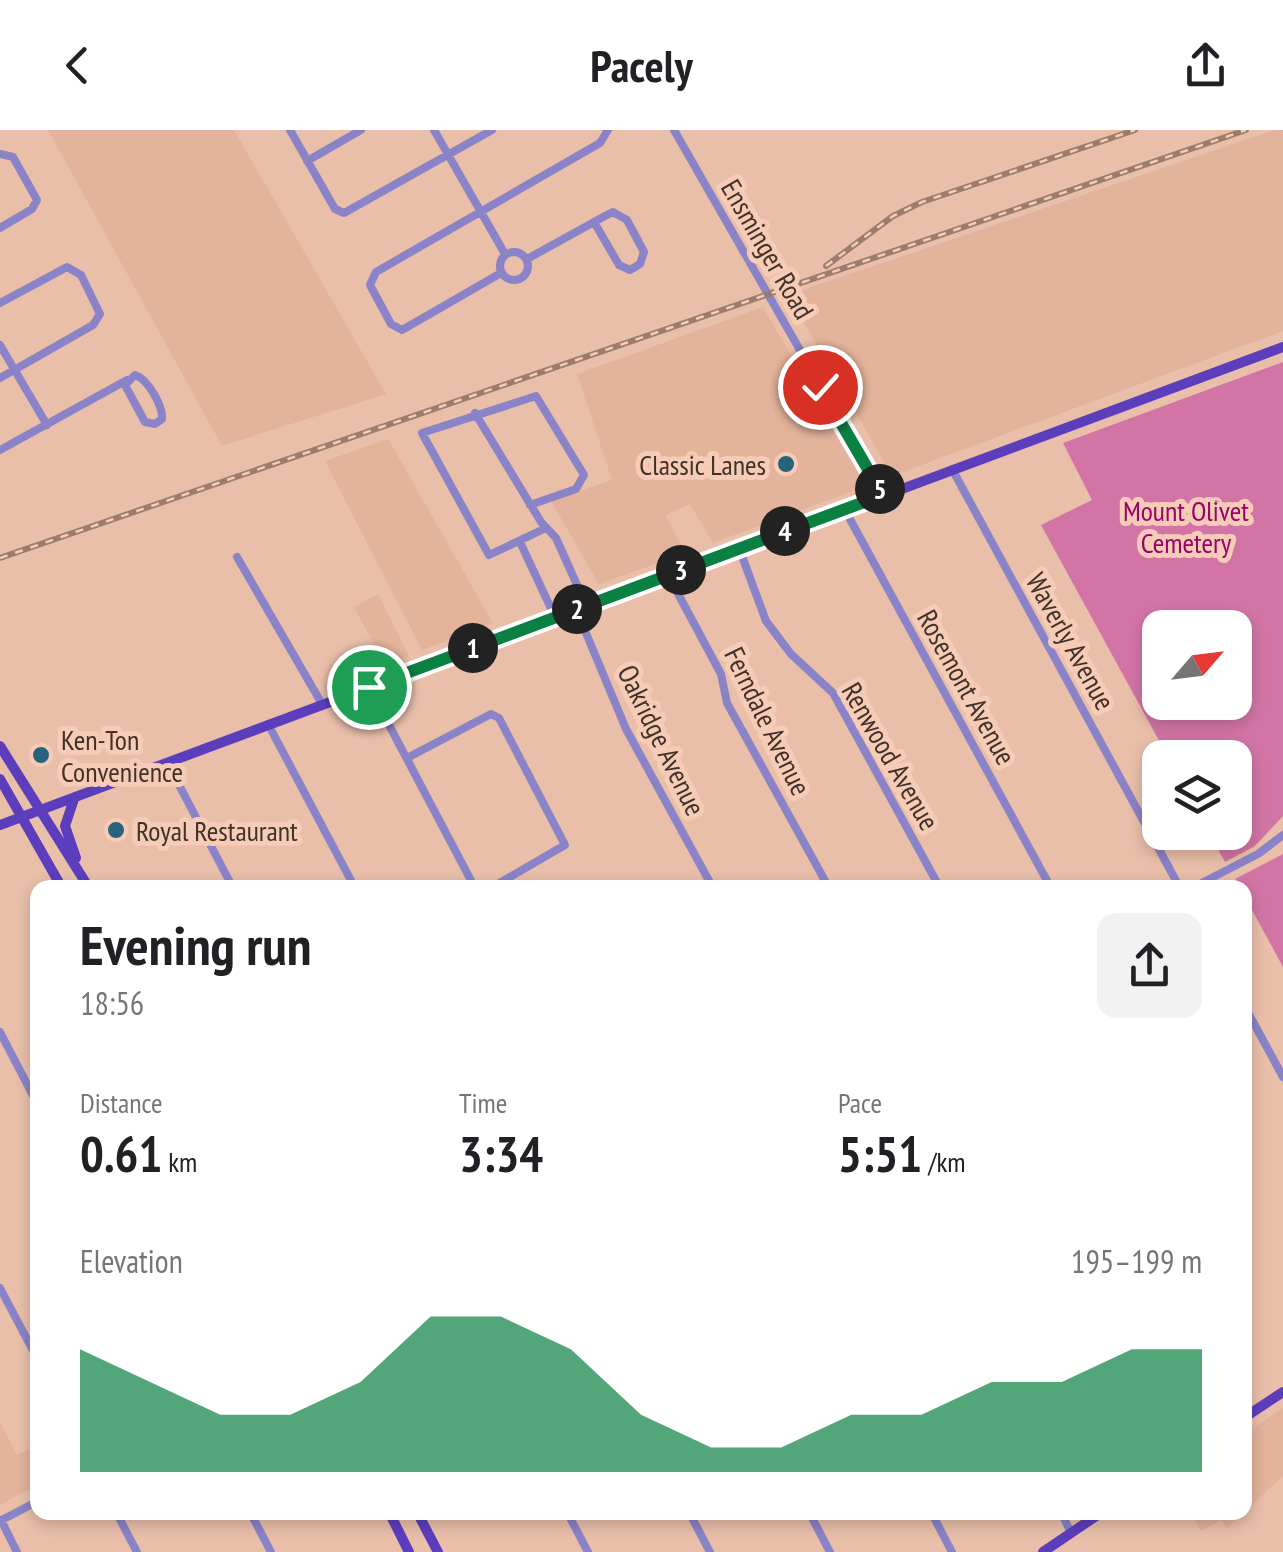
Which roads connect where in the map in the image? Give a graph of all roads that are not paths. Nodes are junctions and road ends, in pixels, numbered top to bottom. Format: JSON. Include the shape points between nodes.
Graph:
{"nodes":[{"id":1,"x":290,"y":130,"type":"edge"},
{"id":2,"x":362,"y":130,"type":"edge"},
{"id":3,"x":434,"y":130,"type":"edge"},
{"id":4,"x":492,"y":130,"type":"edge"},
{"id":5,"x":608,"y":130,"type":"edge"},
{"id":6,"x":674,"y":130,"type":"edge"},
{"id":7,"x":0,"y":154,"type":"edge"},
{"id":8,"x":448,"y":155,"type":"junction"},
{"id":9,"x":308,"y":161,"type":"junction"},
{"id":10,"x":480,"y":212,"type":"junction"},
{"id":11,"x":594,"y":222,"type":"junction"},
{"id":12,"x":0,"y":228,"type":"edge"},
{"id":13,"x":505,"y":254,"type":"junction"},
{"id":14,"x":527,"y":259,"type":"junction"},
{"id":15,"x":500,"y":274,"type":"junction"},
{"id":16,"x":0,"y":303,"type":"edge"},
{"id":17,"x":0,"y":346,"type":"edge"},
{"id":18,"x":1283,"y":347,"type":"edge"},
{"id":19,"x":14,"y":370,"type":"junction"},
{"id":20,"x":0,"y":378,"type":"edge"},
{"id":21,"x":127,"y":380,"type":"junction"},
{"id":22,"x":475,"y":414,"type":"junction"},
{"id":23,"x":46,"y":425,"type":"junction"},
{"id":24,"x":0,"y":450,"type":"edge"},
{"id":25,"x":952,"y":469,"type":"junction"},
{"id":26,"x":883,"y":495,"type":"junction"},
{"id":27,"x":530,"y":505,"type":"junction"},
{"id":28,"x":844,"y":509,"type":"junction"},
{"id":29,"x":546,"y":528,"type":"junction"},
{"id":30,"x":520,"y":542,"type":"junction"},
{"id":31,"x":738,"y":548,"type":"junction"},
{"id":32,"x":237,"y":557,"type":"dead end"},
{"id":33,"x":668,"y":575,"type":"junction"},
{"id":34,"x":581,"y":607,"type":"junction"},
{"id":35,"x":555,"y":617,"type":"junction"},
{"id":36,"x":369,"y":687,"type":"junction"},
{"id":37,"x":322,"y":704,"type":"junction"},
{"id":38,"x":268,"y":724,"type":"junction"},
{"id":39,"x":0,"y":746,"type":"edge"},
{"id":40,"x":407,"y":758,"type":"junction"},
{"id":41,"x":167,"y":762,"type":"junction"},
{"id":42,"x":0,"y":779,"type":"edge"},
{"id":43,"x":75,"y":797,"type":"junction"},
{"id":44,"x":40,"y":810,"type":"junction"},
{"id":45,"x":22,"y":817,"type":"junction"},
{"id":46,"x":0,"y":825,"type":"edge"},
{"id":47,"x":1283,"y":835,"type":"edge"},
{"id":48,"x":57,"y":880,"type":"edge"},
{"id":49,"x":85,"y":880,"type":"edge"},
{"id":50,"x":85,"y":880,"type":"edge"},
{"id":51,"x":229,"y":880,"type":"edge"},
{"id":52,"x":351,"y":880,"type":"edge"},
{"id":53,"x":472,"y":880,"type":"edge"},
{"id":54,"x":505,"y":880,"type":"edge"},
{"id":55,"x":709,"y":880,"type":"edge"},
{"id":56,"x":825,"y":880,"type":"edge"},
{"id":57,"x":936,"y":880,"type":"edge"},
{"id":58,"x":1047,"y":880,"type":"edge"},
{"id":59,"x":1176,"y":880,"type":"edge"},
{"id":60,"x":1208,"y":880,"type":"edge"},
{"id":61,"x":1252,"y":1021,"type":"edge"},
{"id":62,"x":0,"y":1032,"type":"edge"},
{"id":63,"x":1283,"y":1078,"type":"edge"},
{"id":64,"x":30,"y":1090,"type":"edge"},
{"id":65,"x":0,"y":1288,"type":"edge"},
{"id":66,"x":30,"y":1345,"type":"edge"},
{"id":67,"x":1283,"y":1392,"type":"edge"},
{"id":68,"x":1252,"y":1413,"type":"edge"},
{"id":69,"x":30,"y":1505,"type":"edge"},
{"id":70,"x":0,"y":1520,"type":"edge"},
{"id":71,"x":120,"y":1520,"type":"edge"},
{"id":72,"x":254,"y":1520,"type":"edge"},
{"id":73,"x":393,"y":1520,"type":"edge"},
{"id":74,"x":421,"y":1520,"type":"edge"},
{"id":75,"x":571,"y":1520,"type":"edge"},
{"id":76,"x":693,"y":1520,"type":"edge"},
{"id":77,"x":813,"y":1520,"type":"edge"},
{"id":78,"x":935,"y":1520,"type":"edge"},
{"id":79,"x":1065,"y":1520,"type":"edge"},
{"id":80,"x":1091,"y":1520,"type":"edge"},
{"id":81,"x":1071,"y":1534,"type":"junction"},
{"id":82,"x":17,"y":1552,"type":"edge"},
{"id":83,"x":137,"y":1552,"type":"edge"},
{"id":84,"x":272,"y":1552,"type":"edge"},
{"id":85,"x":410,"y":1552,"type":"edge"},
{"id":86,"x":438,"y":1552,"type":"edge"},
{"id":87,"x":588,"y":1552,"type":"edge"},
{"id":88,"x":710,"y":1552,"type":"edge"},
{"id":89,"x":830,"y":1552,"type":"edge"},
{"id":90,"x":952,"y":1552,"type":"edge"},
{"id":91,"x":1043,"y":1552,"type":"edge"}],
"edges":[{"from":1,"to":9,"type":"street"},
{"from":2,"to":9,"type":"street"},
{"from":3,"to":8,"type":"street"},
{"from":4,"to":8,"type":"street"},
{"from":5,"to":10,"type":"street","via":[[600,143]]},
{"from":6,"to":26,"type":"street","name":"Ensminger Road"},
{"from":7,"to":12,"type":"street","via":[[14,157],[37,200]]},
{"from":8,"to":9,"type":"street","via":[[344,213],[335,209]]},
{"from":8,"to":10,"type":"street"},
{"from":10,"to":13,"type":"street"},
{"from":10,"to":15,"type":"street","via":[[376,272],[371,290],[390,324],[402,330]]},
{"from":11,"to":11,"type":"street","via":[[614,212],[627,220],[644,252],[640,264],[630,270],[619,265]]},
{"from":11,"to":14,"type":"street"},
{"from":13,"to":14,"type":"street"},
{"from":13,"to":15,"type":"street"},
{"from":14,"to":15,"type":"street","via":[[521,280]]},
{"from":16,"to":19,"type":"street","via":[[67,267],[81,274],[100,309],[96,323]]},
{"from":17,"to":19,"type":"street"},
{"from":18,"to":25,"type":"main road"},
{"from":19,"to":20,"type":"street"},
{"from":19,"to":23,"type":"street"},
{"from":21,"to":21,"type":"street","via":[[144,378],[162,410],[160,422],[145,422]]},
{"from":21,"to":23,"type":"street"},
{"from":22,"to":27,"type":"street","name":"Oakridge Avenue"},
{"from":22,"to":27,"type":"street","via":[[536,396],[583,471],[576,489]]},
{"from":22,"to":30,"type":"street","via":[[424,431],[422,439],[489,556]]},
{"from":23,"to":24,"type":"street"},
{"from":25,"to":26,"type":"main road"},
{"from":25,"to":59,"type":"street","name":"Waverly Avenue"},
{"from":26,"to":28,"type":"main road"},
{"from":27,"to":29,"type":"street","name":"Oakridge Avenue"},
{"from":28,"to":31,"type":"main road"},
{"from":28,"to":58,"type":"street","name":"Rosemont Avenue"},
{"from":29,"to":30,"type":"street"},
{"from":29,"to":34,"type":"street","name":"Oakridge Avenue","via":[[556,538]]},
{"from":30,"to":35,"type":"street"},
{"from":31,"to":33,"type":"main road"},
{"from":31,"to":57,"type":"street","name":"Renwood Avenue","via":[[766,621],[833,693]]},
{"from":32,"to":37,"type":"street"},
{"from":33,"to":34,"type":"main road"},
{"from":33,"to":56,"type":"street","name":"Ferndale Avenue","via":[[721,674],[728,703]]},
{"from":34,"to":35,"type":"main road"},
{"from":34,"to":55,"type":"street","name":"Oakridge Avenue","via":[[626,729]]},
{"from":35,"to":36,"type":"main road"},
{"from":36,"to":37,"type":"main road"},
{"from":36,"to":40,"type":"street"},
{"from":37,"to":38,"type":"main road"},
{"from":38,"to":41,"type":"main road"},
{"from":38,"to":52,"type":"street"},
{"from":39,"to":44,"type":"main road"},
{"from":40,"to":53,"type":"street"},
{"from":40,"to":54,"type":"street","via":[[491,714],[500,718],[565,845]]},
{"from":41,"to":43,"type":"main road"},
{"from":41,"to":51,"type":"street"},
{"from":42,"to":45,"type":"main road"},
{"from":43,"to":44,"type":"main road"},
{"from":43,"to":50,"type":"main road","via":[[65,826]]},
{"from":44,"to":45,"type":"main road"},
{"from":44,"to":49,"type":"main road"},
{"from":45,"to":46,"type":"main road"},
{"from":45,"to":48,"type":"main road"},
{"from":47,"to":60,"type":"street"},
{"from":61,"to":63,"type":"street"},
{"from":62,"to":64,"type":"street"},
{"from":65,"to":66,"type":"street"},
{"from":67,"to":68,"type":"main road"},
{"from":69,"to":70,"type":"street"},
{"from":70,"to":82,"type":"street"},
{"from":71,"to":83,"type":"street"},
{"from":72,"to":84,"type":"street"},
{"from":73,"to":85,"type":"main road"},
{"from":74,"to":86,"type":"main road"},
{"from":75,"to":87,"type":"street"},
{"from":76,"to":88,"type":"street"},
{"from":77,"to":89,"type":"street"},
{"from":78,"to":90,"type":"street"},
{"from":79,"to":81,"type":"street"},
{"from":80,"to":81,"type":"main road"},
{"from":81,"to":91,"type":"main road"}]}
